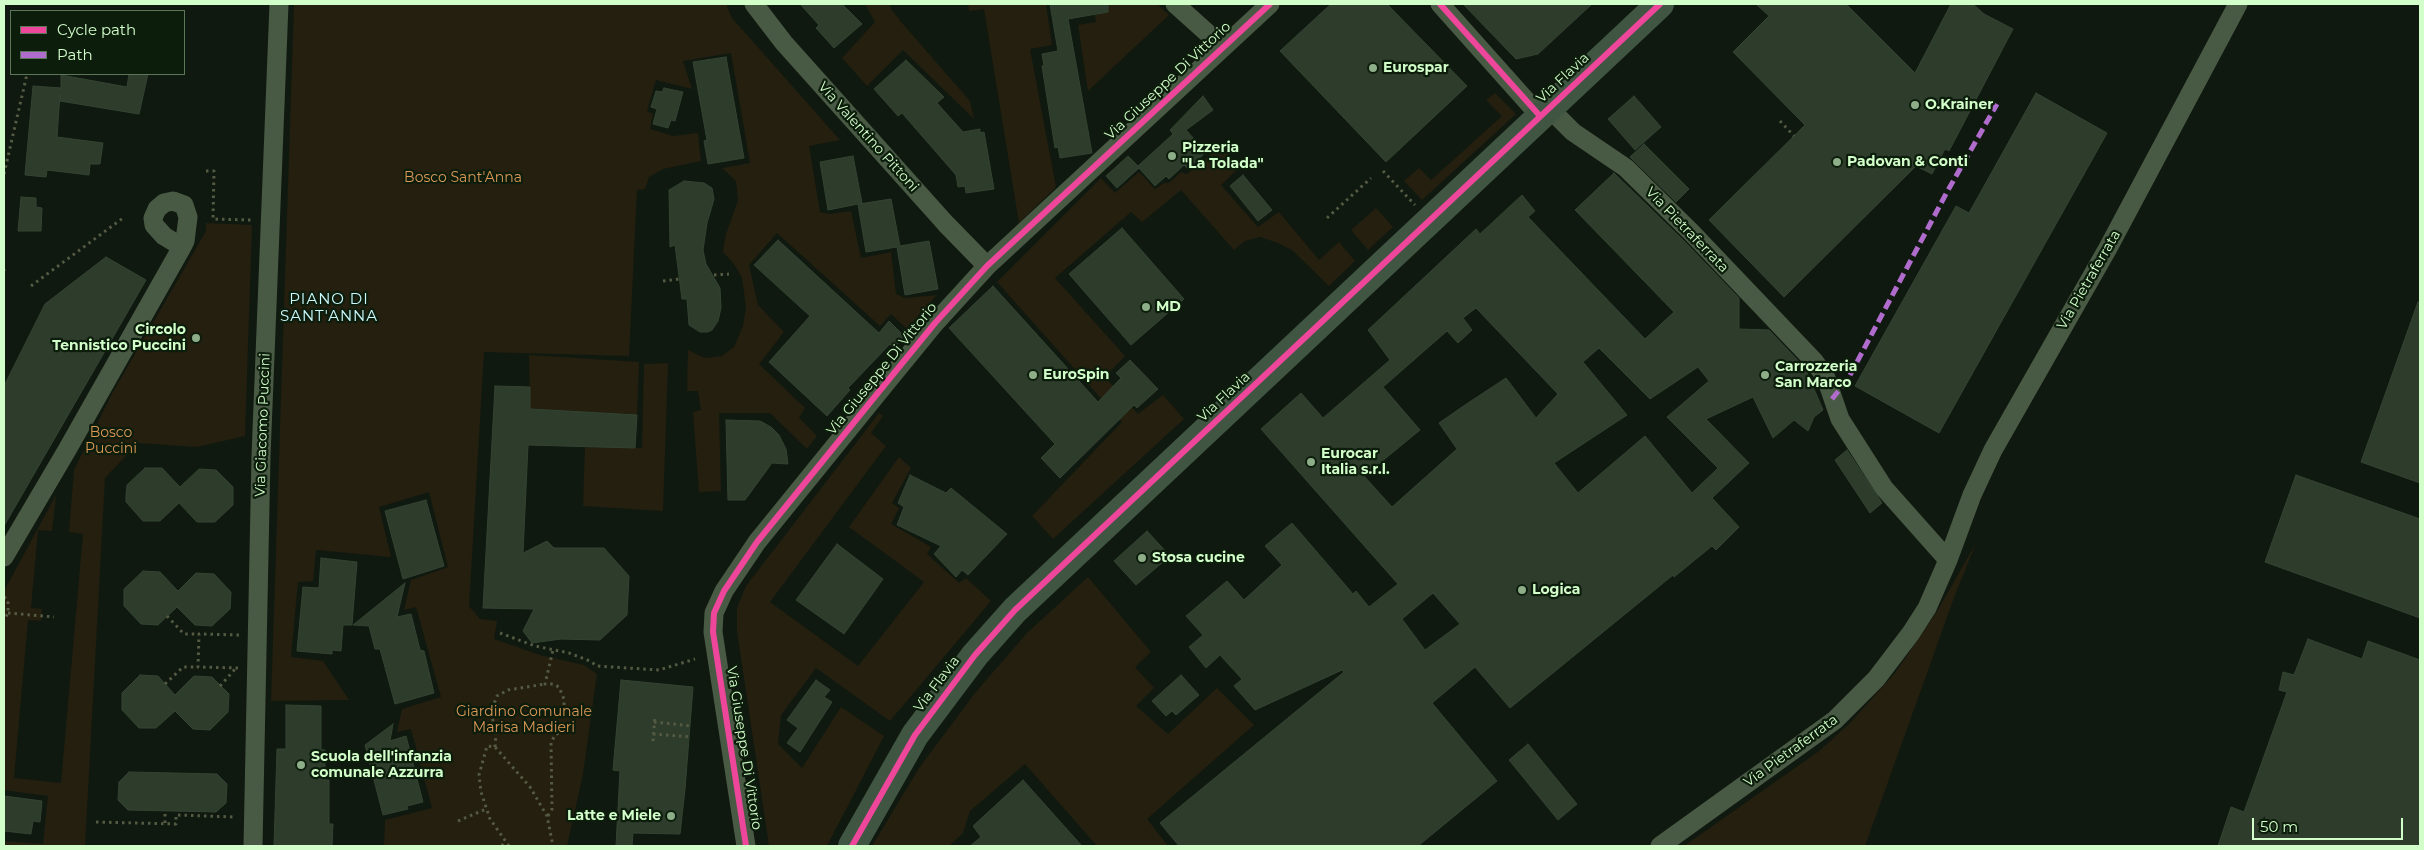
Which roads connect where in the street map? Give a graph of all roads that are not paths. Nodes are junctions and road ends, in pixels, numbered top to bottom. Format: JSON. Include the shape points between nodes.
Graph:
{"nodes":[{"id":1,"x":278,"y":4,"type":"edge"},
{"id":2,"x":754,"y":4,"type":"edge"},
{"id":3,"x":1176,"y":4,"type":"edge"},
{"id":4,"x":1270,"y":4,"type":"edge"},
{"id":5,"x":1440,"y":4,"type":"edge"},
{"id":6,"x":1660,"y":4,"type":"edge"},
{"id":7,"x":2238,"y":4,"type":"edge"},
{"id":8,"x":1223,"y":47,"type":"junction"},
{"id":9,"x":1544,"y":112,"type":"junction"},
{"id":10,"x":182,"y":247,"type":"dead end"},
{"id":11,"x":987,"y":266,"type":"junction"},
{"id":12,"x":4,"y":557,"type":"edge"},
{"id":13,"x":1948,"y":560,"type":"junction"},
{"id":14,"x":253,"y":846,"type":"edge"},
{"id":15,"x":746,"y":846,"type":"edge"},
{"id":16,"x":852,"y":846,"type":"edge"},
{"id":17,"x":1660,"y":846,"type":"edge"}],
"edges":[{"from":1,"to":14,"type":"street","name":"Via Giacomo Puccini","via":[[261,456]]},
{"from":2,"to":11,"type":"street","name":"Via Valentino Pittoni","via":[[784,43]]},
{"from":3,"to":8,"type":"street","name":"Via Giuseppe Di Vittorio"},
{"from":4,"to":8,"type":"street","name":"Via Giuseppe Di Vittorio"},
{"from":5,"to":9,"type":"street","name":"Via Pietraferrata"},
{"from":6,"to":9,"type":"main road","name":"Via Flavia"},
{"from":7,"to":13,"type":"street","name":"Via Pietraferrata","via":[[2108,248],[1993,450]]},
{"from":8,"to":11,"type":"street","name":"Via Giuseppe Di Vittorio"},
{"from":9,"to":13,"type":"street","name":"Via Pietraferrata","via":[[1626,168],[1814,361],[1826,378],[1840,419],[1884,488]]},
{"from":9,"to":16,"type":"main road","name":"Via Flavia","via":[[1016,610],[975,655],[915,735]]},
{"from":10,"to":12,"type":"street"},
{"from":11,"to":15,"type":"street","name":"Via Giuseppe Di Vittorio","via":[[934,323],[757,542],[724,591],[714,613],[714,632]]},
{"from":13,"to":17,"type":"street","name":"Via Pietraferrata","via":[[1927,608],[1911,633],[1876,679],[1835,720]]}]}
